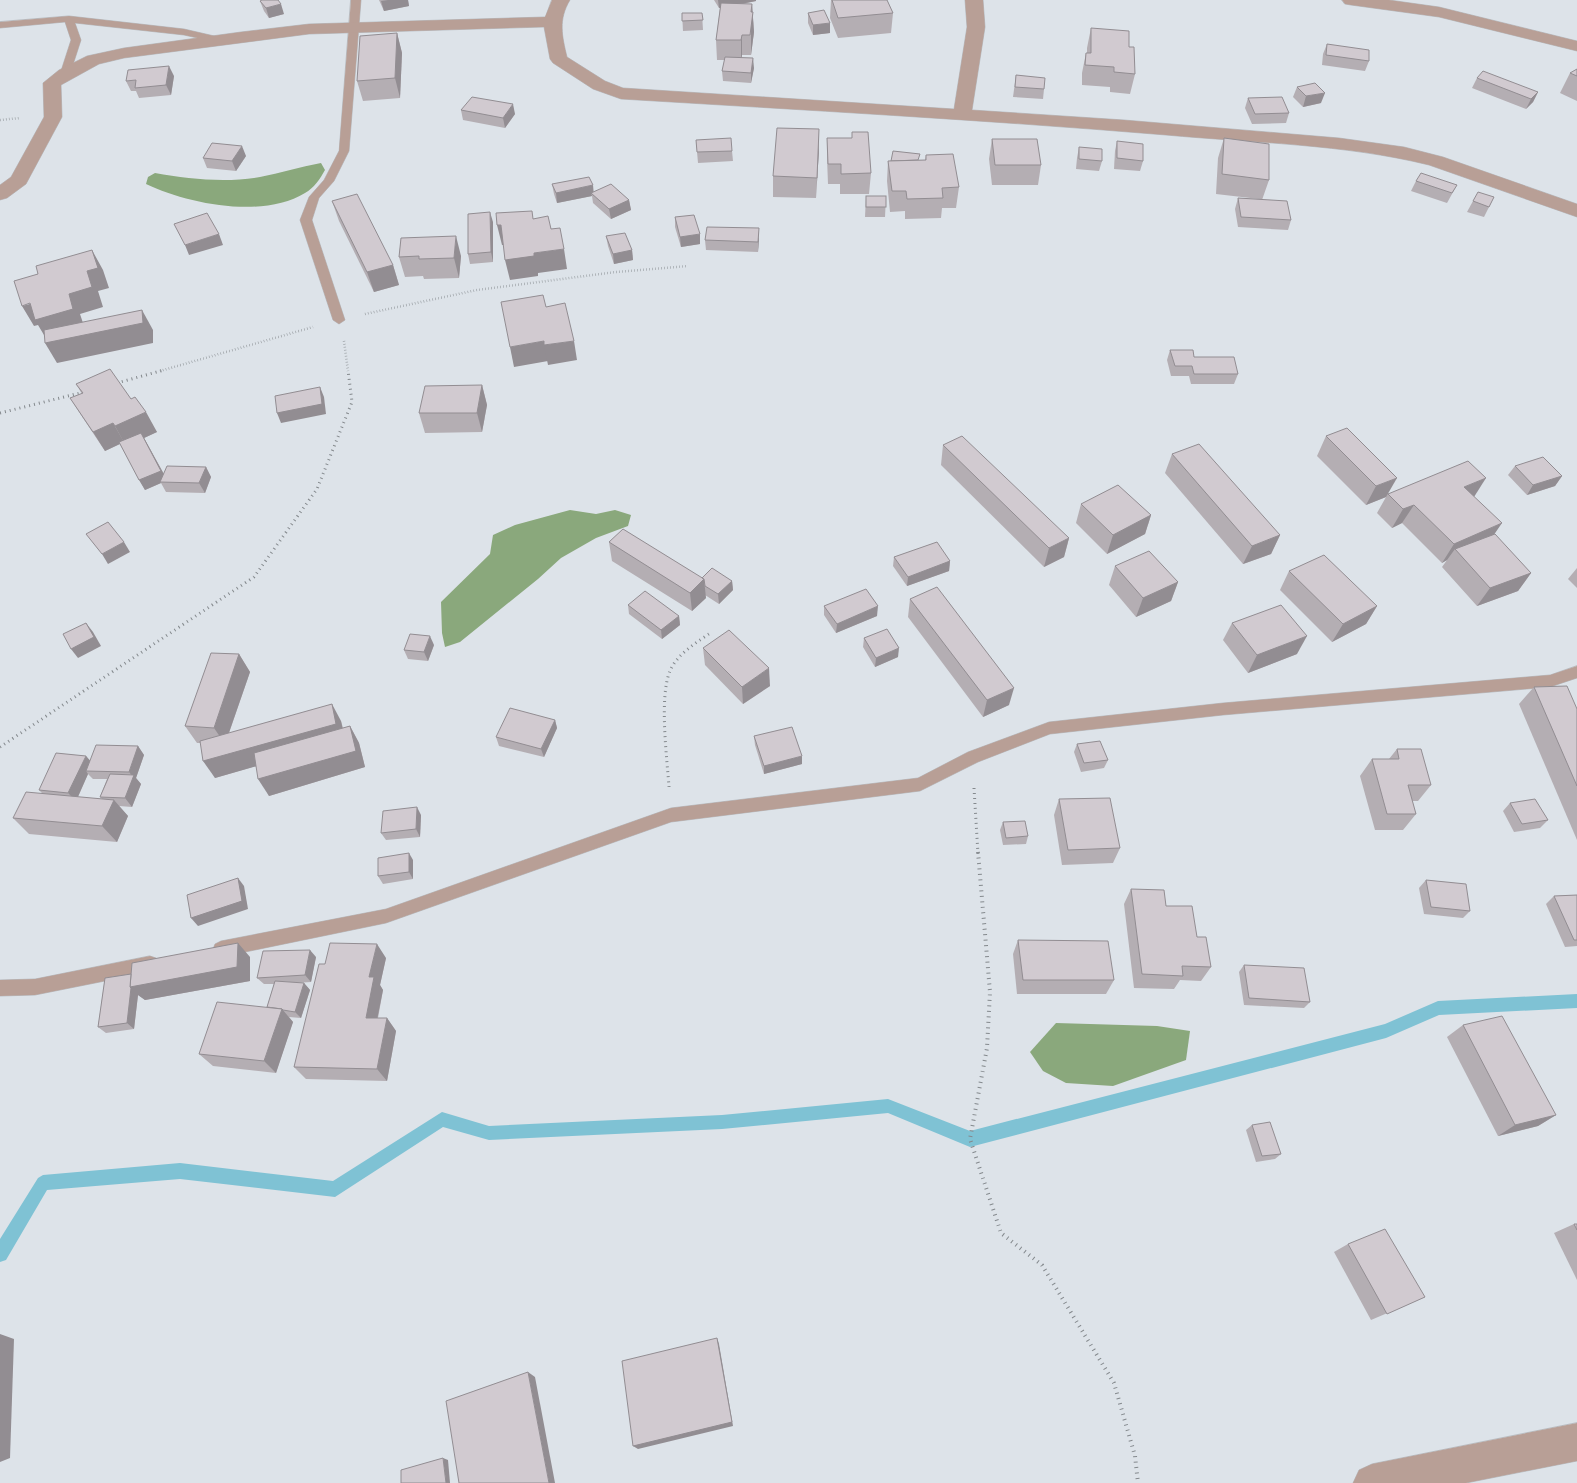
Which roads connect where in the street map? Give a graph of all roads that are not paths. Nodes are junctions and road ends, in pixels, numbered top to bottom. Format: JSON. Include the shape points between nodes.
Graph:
{"nodes":[{"id":1,"x":356,"y":0,"type":"edge"},
{"id":2,"x":562,"y":0,"type":"edge"},
{"id":3,"x":974,"y":0,"type":"edge"},
{"id":4,"x":1351,"y":0,"type":"edge"},
{"id":5,"x":69,"y":19,"type":"junction"},
{"id":6,"x":551,"y":22,"type":"junction"},
{"id":7,"x":0,"y":25,"type":"edge"},
{"id":8,"x":354,"y":28,"type":"junction"},
{"id":9,"x":220,"y":40,"type":"junction"},
{"id":10,"x":1577,"y":46,"type":"edge"},
{"id":11,"x":65,"y":74,"type":"junction"},
{"id":12,"x":962,"y":114,"type":"junction"},
{"id":13,"x":0,"y":194,"type":"edge"},
{"id":14,"x":1577,"y":211,"type":"edge"},
{"id":15,"x":339,"y":320,"type":"road end"},
{"id":16,"x":1577,"y":672,"type":"edge"},
{"id":17,"x":211,"y":951,"type":"edge"},
{"id":18,"x":162,"y":961,"type":"edge"},
{"id":19,"x":0,"y":988,"type":"edge"},
{"id":20,"x":1577,"y":1442,"type":"edge"},
{"id":21,"x":1372,"y":1483,"type":"edge"}],
"edges":[{"from":1,"to":8,"type":"lane"},
{"from":2,"to":6,"type":"street","via":[[554,10]]},
{"from":3,"to":12,"type":"street","via":[[976,27]]},
{"from":4,"to":10,"type":"street","via":[[1439,12]]},
{"from":5,"to":7,"type":"lane"},
{"from":5,"to":9,"type":"lane","via":[[184,32]]},
{"from":5,"to":11,"type":"lane","via":[[76,40]]},
{"from":6,"to":8,"type":"street"},
{"from":6,"to":12,"type":"street","via":[[559,59],[599,85],[621,93]]},
{"from":8,"to":9,"type":"street","via":[[309,29]]},
{"from":8,"to":15,"type":"lane","via":[[344,150],[329,181],[314,198],[306,220]]},
{"from":9,"to":11,"type":"street","via":[[124,53],[93,60]]},
{"from":11,"to":13,"type":"street","via":[[52,83],[53,117],[19,180]]},
{"from":12,"to":14,"type":"street","via":[[1339,144],[1404,153],[1436,160]]},
{"from":16,"to":17,"type":"lane","via":[[1550,680],[1049,728],[973,757],[920,784],[671,815],[386,916]]},
{"from":18,"to":19,"type":"lane","via":[[35,987]]},
{"from":20,"to":21,"type":"street"}]}
